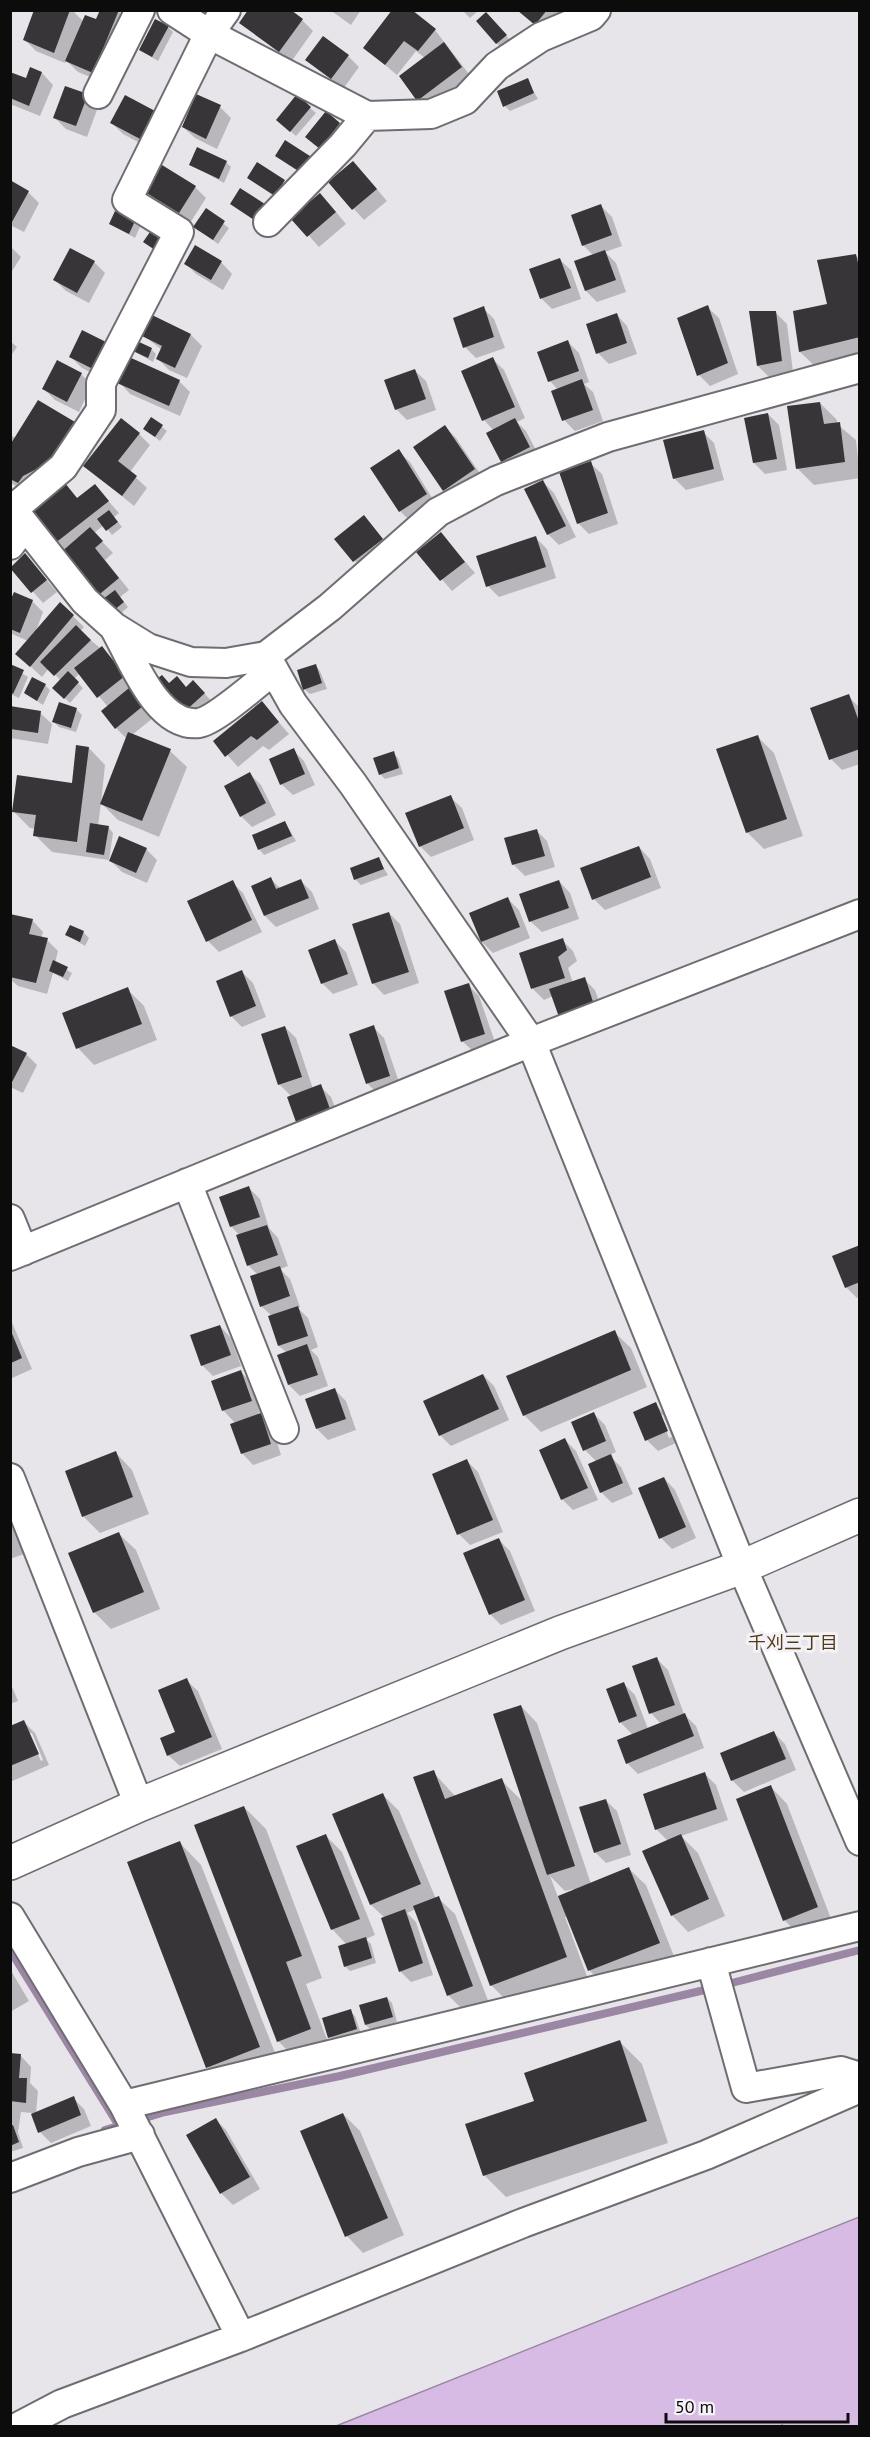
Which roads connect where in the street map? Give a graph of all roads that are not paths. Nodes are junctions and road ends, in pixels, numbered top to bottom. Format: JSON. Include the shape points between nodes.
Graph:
{"nodes":[{"id":1,"x":140,"y":10,"type":"edge"},
{"id":2,"x":172,"y":10,"type":"edge"},
{"id":3,"x":226,"y":10,"type":"edge"},
{"id":4,"x":596,"y":10,"type":"edge"},
{"id":5,"x":209,"y":34,"type":"junction"},
{"id":6,"x":98,"y":94,"type":"dead end"},
{"id":7,"x":367,"y":116,"type":"junction"},
{"id":8,"x":268,"y":222,"type":"dead end"},
{"id":9,"x":860,"y":368,"type":"edge"},
{"id":10,"x":15,"y":521,"type":"edge"},
{"id":11,"x":114,"y":627,"type":"junction"},
{"id":12,"x":270,"y":663,"type":"junction"},
{"id":13,"x":860,"y":914,"type":"edge"},
{"id":14,"x":531,"y":1042,"type":"junction"},
{"id":15,"x":187,"y":1184,"type":"junction"},
{"id":16,"x":10,"y":1219,"type":"edge"},
{"id":17,"x":17,"y":1254,"type":"edge"},
{"id":18,"x":284,"y":1429,"type":"dead end"},
{"id":19,"x":10,"y":1478,"type":"edge"},
{"id":20,"x":860,"y":1515,"type":"edge"},
{"id":21,"x":742,"y":1567,"type":"junction"},
{"id":22,"x":139,"y":1805,"type":"junction"},
{"id":23,"x":860,"y":1841,"type":"edge"},
{"id":24,"x":10,"y":1863,"type":"edge"},
{"id":25,"x":10,"y":1917,"type":"edge"},
{"id":26,"x":860,"y":1926,"type":"edge"},
{"id":27,"x":711,"y":1962,"type":"junction"},
{"id":28,"x":860,"y":2077,"type":"edge"},
{"id":29,"x":860,"y":2088,"type":"edge"},
{"id":30,"x":124,"y":2105,"type":"junction"},
{"id":31,"x":140,"y":2134,"type":"junction"},
{"id":32,"x":10,"y":2178,"type":"edge"},
{"id":33,"x":241,"y":2337,"type":"junction"},
{"id":34,"x":20,"y":2427,"type":"edge"}],
"edges":[{"from":1,"to":6,"type":"street"},
{"from":2,"to":5,"type":"street"},
{"from":3,"to":5,"type":"street"},
{"from":4,"to":7,"type":"street","via":[[591,16],[541,37],[497,66],[465,100],[431,114]]},
{"from":5,"to":7,"type":"street"},
{"from":5,"to":10,"type":"street","via":[[127,200],[179,232],[101,383],[101,410],[63,467]]},
{"from":7,"to":8,"type":"street"},
{"from":9,"to":12,"type":"street","via":[[608,437],[495,481],[438,512]]},
{"from":10,"to":11,"type":"street","via":[[85,601]]},
{"from":11,"to":12,"type":"street","via":[[148,648],[191,662]]},
{"from":11,"to":12,"type":"street","via":[[158,706],[175,719],[200,723],[223,710]]},
{"from":12,"to":14,"type":"street","via":[[293,704]]},
{"from":13,"to":14,"type":"street"},
{"from":14,"to":15,"type":"street"},
{"from":14,"to":21,"type":"street"},
{"from":15,"to":17,"type":"street"},
{"from":15,"to":18,"type":"street"},
{"from":16,"to":17,"type":"street"},
{"from":19,"to":22,"type":"street"},
{"from":20,"to":21,"type":"street"},
{"from":21,"to":22,"type":"street","via":[[560,1633]]},
{"from":21,"to":23,"type":"street"},
{"from":22,"to":24,"type":"street"},
{"from":25,"to":30,"type":"street"},
{"from":26,"to":27,"type":"street"},
{"from":27,"to":28,"type":"street","via":[[746,2088],[840,2071]]},
{"from":27,"to":30,"type":"street"},
{"from":29,"to":33,"type":"street","via":[[706,2155],[523,2223]]},
{"from":30,"to":31,"type":"street"},
{"from":31,"to":32,"type":"street"},
{"from":31,"to":33,"type":"street"},
{"from":33,"to":34,"type":"street","via":[[62,2404]]}]}
